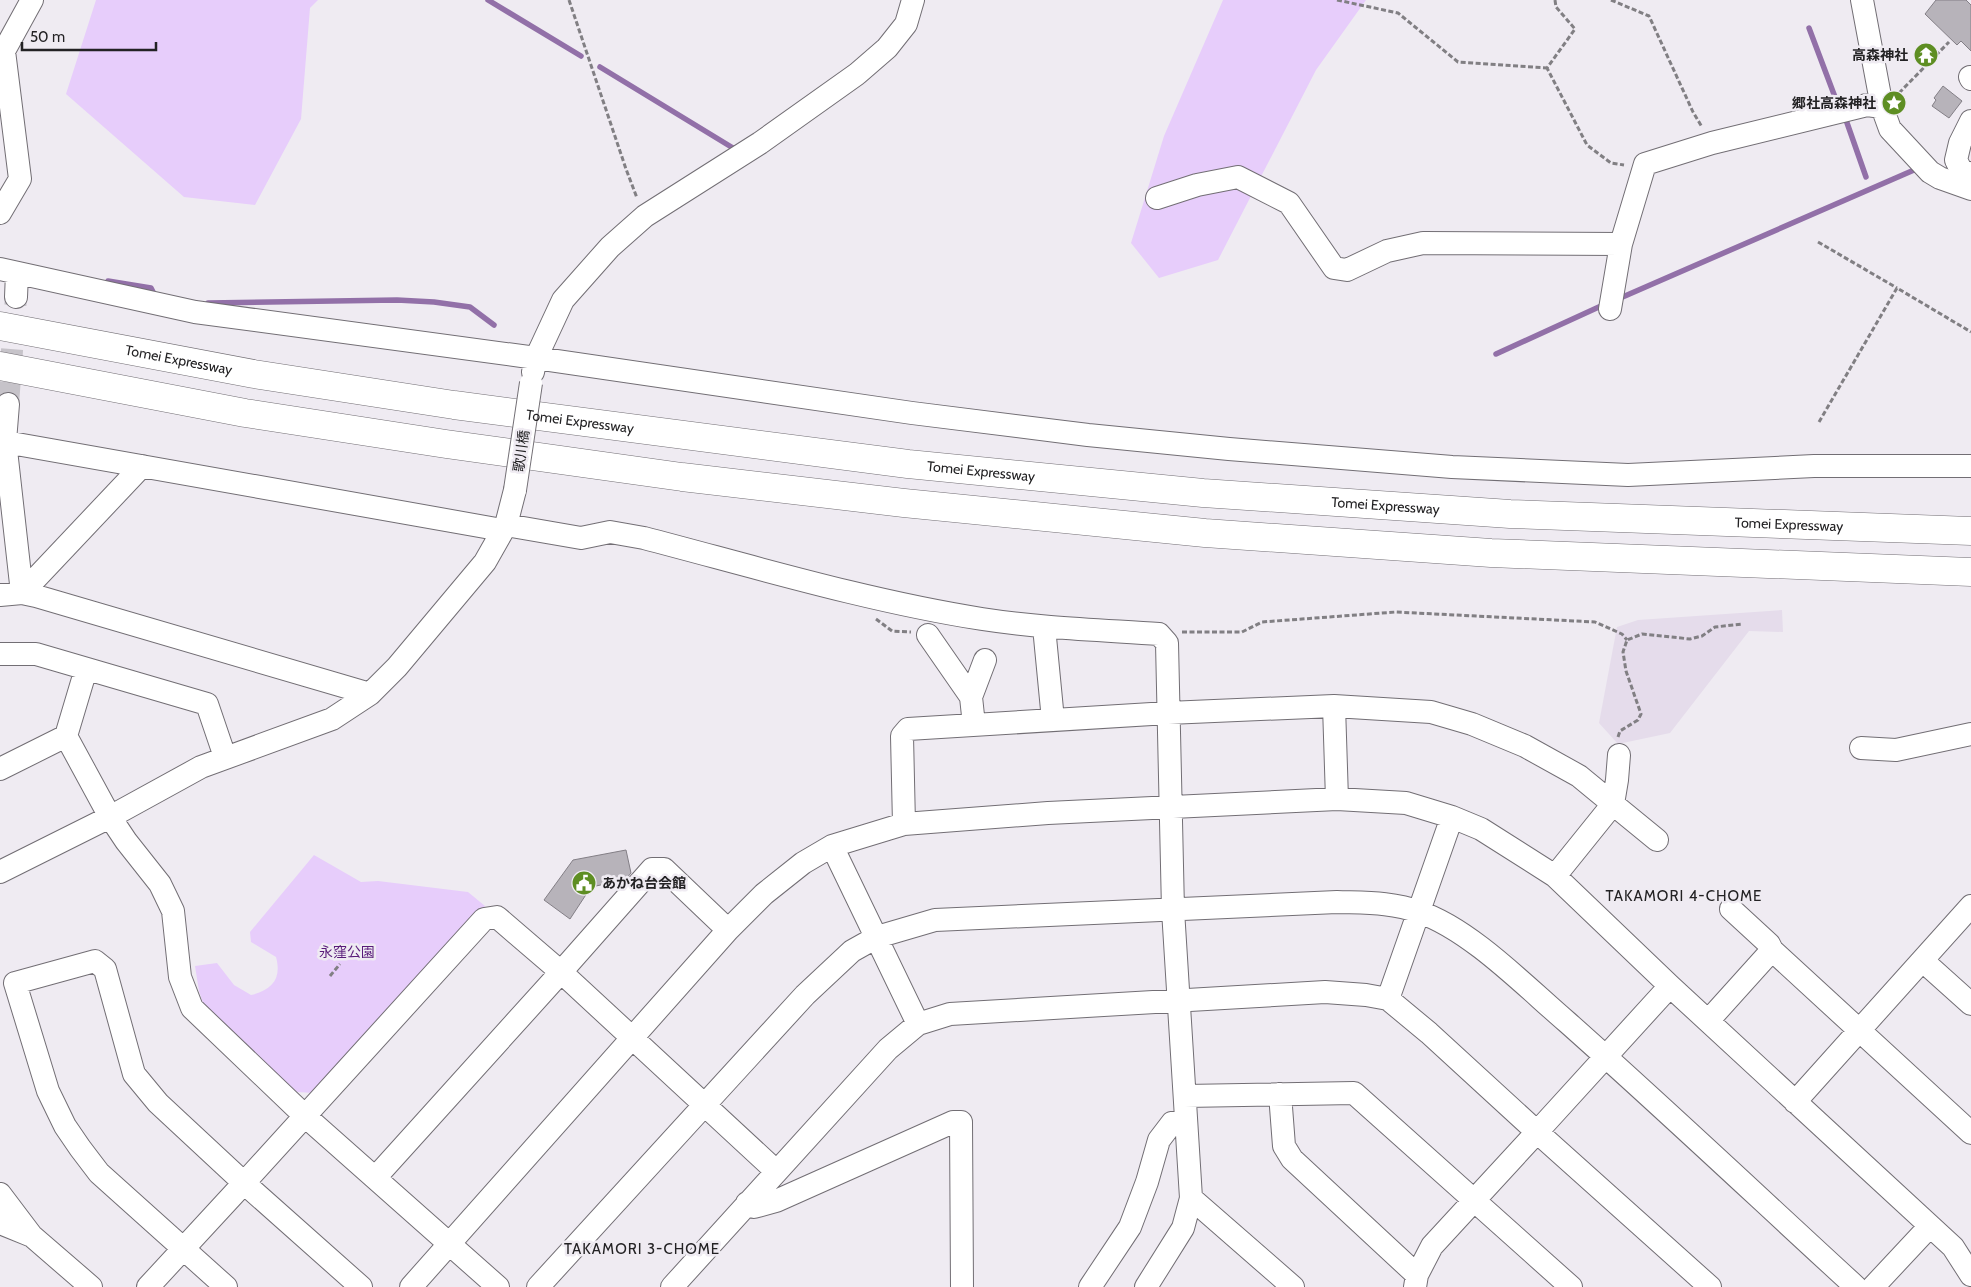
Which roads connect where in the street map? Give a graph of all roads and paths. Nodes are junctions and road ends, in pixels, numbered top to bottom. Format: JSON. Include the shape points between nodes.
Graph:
{"nodes":[{"id":1,"x":32,"y":0,"type":"edge"},
{"id":2,"x":569,"y":0,"type":"edge"},
{"id":3,"x":913,"y":0,"type":"edge"},
{"id":4,"x":1337,"y":0,"type":"edge"},
{"id":5,"x":1554,"y":0,"type":"edge"},
{"id":6,"x":1611,"y":0,"type":"edge"},
{"id":7,"x":1862,"y":0,"type":"edge"},
{"id":8,"x":1949,"y":42,"type":"dead end"},
{"id":9,"x":1547,"y":68,"type":"junction"},
{"id":10,"x":1882,"y":108,"type":"junction"},
{"id":11,"x":1971,"y":121,"type":"edge"},
{"id":12,"x":1712,"y":143,"type":"junction"},
{"id":13,"x":1645,"y":164,"type":"junction"},
{"id":14,"x":1971,"y":174,"type":"edge"},
{"id":15,"x":1971,"y":189,"type":"edge"},
{"id":16,"x":1157,"y":198,"type":"dead end"},
{"id":17,"x":0,"y":213,"type":"edge"},
{"id":18,"x":645,"y":216,"type":"junction"},
{"id":19,"x":1818,"y":242,"type":"dead end"},
{"id":20,"x":1621,"y":244,"type":"junction"},
{"id":21,"x":9,"y":271,"type":"edge"},
{"id":22,"x":1897,"y":288,"type":"junction"},
{"id":23,"x":16,"y":297,"type":"tunnel mouth"},
{"id":24,"x":1610,"y":308,"type":"dead end"},
{"id":25,"x":0,"y":326,"type":"edge"},
{"id":26,"x":1971,"y":332,"type":"edge"},
{"id":27,"x":536,"y":358,"type":"junction"},
{"id":28,"x":0,"y":366,"type":"edge"},
{"id":29,"x":8,"y":404,"type":"tunnel mouth"},
{"id":30,"x":1820,"y":422,"type":"dead end"},
{"id":31,"x":2,"y":441,"type":"edge"},
{"id":32,"x":142,"y":466,"type":"junction"},
{"id":33,"x":1971,"y":466,"type":"edge"},
{"id":34,"x":504,"y":527,"type":"junction"},
{"id":35,"x":1971,"y":531,"type":"edge"},
{"id":36,"x":1971,"y":572,"type":"edge"},
{"id":37,"x":22,"y":593,"type":"junction"},
{"id":38,"x":0,"y":594,"type":"edge"},
{"id":39,"x":1743,"y":624,"type":"dead end"},
{"id":40,"x":1044,"y":627,"type":"junction"},
{"id":41,"x":1179,"y":632,"type":"dead end"},
{"id":42,"x":928,"y":636,"type":"dead end"},
{"id":43,"x":1627,"y":640,"type":"junction"},
{"id":44,"x":0,"y":654,"type":"edge"},
{"id":45,"x":985,"y":660,"type":"dead end"},
{"id":46,"x":86,"y":669,"type":"junction"},
{"id":47,"x":370,"y":694,"type":"junction"},
{"id":48,"x":971,"y":697,"type":"junction"},
{"id":49,"x":1334,"y":706,"type":"junction"},
{"id":50,"x":1168,"y":713,"type":"junction"},
{"id":51,"x":1053,"y":720,"type":"junction"},
{"id":52,"x":974,"y":725,"type":"junction"},
{"id":53,"x":1971,"y":734,"type":"edge"},
{"id":54,"x":66,"y":736,"type":"junction"},
{"id":55,"x":1861,"y":748,"type":"dead end"},
{"id":56,"x":1619,"y":755,"type":"joint"},
{"id":57,"x":225,"y":757,"type":"junction"},
{"id":58,"x":0,"y":769,"type":"edge"},
{"id":59,"x":1337,"y":799,"type":"junction"},
{"id":60,"x":1613,"y":804,"type":"junction"},
{"id":61,"x":1172,"y":808,"type":"junction"},
{"id":62,"x":110,"y":817,"type":"junction"},
{"id":63,"x":1452,"y":817,"type":"junction"},
{"id":64,"x":904,"y":824,"type":"junction"},
{"id":65,"x":1657,"y":840,"type":"dead end"},
{"id":66,"x":832,"y":846,"type":"junction"},
{"id":67,"x":0,"y":872,"type":"edge"},
{"id":68,"x":1555,"y":876,"type":"junction"},
{"id":69,"x":1971,"y":906,"type":"edge"},
{"id":70,"x":1731,"y":909,"type":"dead end"},
{"id":71,"x":1174,"y":910,"type":"junction"},
{"id":72,"x":1420,"y":912,"type":"junction"},
{"id":73,"x":728,"y":930,"type":"junction"},
{"id":74,"x":877,"y":937,"type":"junction"},
{"id":75,"x":1772,"y":950,"type":"junction"},
{"id":76,"x":1923,"y":961,"type":"junction"},
{"id":77,"x":340,"y":964,"type":"dead end"},
{"id":78,"x":561,"y":972,"type":"junction"},
{"id":79,"x":330,"y":976,"type":"dead end"},
{"id":80,"x":8,"y":985,"type":"edge"},
{"id":81,"x":1670,"y":986,"type":"junction"},
{"id":82,"x":1388,"y":999,"type":"junction"},
{"id":83,"x":1178,"y":1001,"type":"junction"},
{"id":84,"x":1971,"y":1004,"type":"edge"},
{"id":85,"x":1708,"y":1021,"type":"junction"},
{"id":86,"x":918,"y":1024,"type":"junction"},
{"id":87,"x":1858,"y":1031,"type":"junction"},
{"id":88,"x":632,"y":1038,"type":"junction"},
{"id":89,"x":1605,"y":1056,"type":"junction"},
{"id":90,"x":1280,"y":1094,"type":"junction"},
{"id":91,"x":1186,"y":1096,"type":"junction"},
{"id":92,"x":1795,"y":1102,"type":"junction"},
{"id":93,"x":704,"y":1104,"type":"junction"},
{"id":94,"x":305,"y":1116,"type":"junction"},
{"id":95,"x":1186,"y":1121,"type":"junction"},
{"id":96,"x":1537,"y":1132,"type":"junction"},
{"id":97,"x":1971,"y":1133,"type":"edge"},
{"id":98,"x":776,"y":1171,"type":"junction"},
{"id":99,"x":375,"y":1178,"type":"junction"},
{"id":100,"x":244,"y":1182,"type":"junction"},
{"id":101,"x":0,"y":1194,"type":"edge"},
{"id":102,"x":1191,"y":1198,"type":"junction"},
{"id":103,"x":1475,"y":1201,"type":"junction"},
{"id":104,"x":748,"y":1203,"type":"junction"},
{"id":105,"x":0,"y":1223,"type":"edge"},
{"id":106,"x":1930,"y":1226,"type":"junction"},
{"id":107,"x":32,"y":1236,"type":"junction"},
{"id":108,"x":449,"y":1244,"type":"junction"},
{"id":109,"x":183,"y":1249,"type":"junction"},
{"id":110,"x":1971,"y":1275,"type":"edge"},
{"id":111,"x":1416,"y":1281,"type":"edge"},
{"id":112,"x":91,"y":1287,"type":"edge"},
{"id":113,"x":148,"y":1287,"type":"edge"},
{"id":114,"x":226,"y":1287,"type":"edge"},
{"id":115,"x":361,"y":1287,"type":"edge"},
{"id":116,"x":411,"y":1287,"type":"edge"},
{"id":117,"x":498,"y":1287,"type":"edge"},
{"id":118,"x":538,"y":1287,"type":"edge"},
{"id":119,"x":672,"y":1287,"type":"edge"},
{"id":120,"x":962,"y":1287,"type":"edge"},
{"id":121,"x":1090,"y":1287,"type":"edge"},
{"id":122,"x":1147,"y":1287,"type":"edge"},
{"id":123,"x":1293,"y":1287,"type":"edge"},
{"id":124,"x":1571,"y":1287,"type":"edge"},
{"id":125,"x":1710,"y":1287,"type":"edge"},
{"id":126,"x":1856,"y":1287,"type":"edge"},
{"id":127,"x":1873,"y":1287,"type":"edge"}],
"edges":[{"from":1,"to":17,"type":"street","via":[[4,51],[20,179]]},
{"from":2,"to":18,"type":"path"},
{"from":3,"to":18,"type":"street","name":"歌川橋","via":[[906,24],[888,48],[857,74],[760,143]]},
{"from":4,"to":9,"type":"path","via":[[1398,13],[1458,62]]},
{"from":5,"to":9,"type":"path","via":[[1575,29]]},
{"from":6,"to":12,"type":"path","via":[[1648,16],[1693,112]]},
{"from":7,"to":10,"type":"street"},
{"from":8,"to":10,"type":"path"},
{"from":9,"to":13,"type":"path","via":[[1587,145],[1611,163]]},
{"from":10,"to":12,"type":"street","via":[[1867,105]]},
{"from":10,"to":15,"type":"street","via":[[1890,129],[1930,172]]},
{"from":11,"to":14,"type":"street","via":[[1956,160],[1961,170]]},
{"from":12,"to":13,"type":"street"},
{"from":13,"to":20,"type":"street"},
{"from":16,"to":20,"type":"street","via":[[1197,185],[1238,177],[1289,203],[1334,268],[1347,270],[1387,251],[1423,244]]},
{"from":18,"to":27,"type":"street","name":"歌川橋","via":[[610,247],[563,300]]},
{"from":19,"to":22,"type":"path"},
{"from":20,"to":24,"type":"street"},
{"from":21,"to":23,"type":"street"},
{"from":21,"to":27,"type":"street","via":[[195,312]]},
{"from":22,"to":26,"type":"path"},
{"from":22,"to":30,"type":"path"},
{"from":25,"to":35,"type":"highway","name":"Tomei Expressway","via":[[254,374],[435,402],[908,464],[1203,493],[1510,514]]},
{"from":27,"to":33,"type":"street","via":[[912,413],[1088,435],[1452,467],[1628,475],[1814,466]]},
{"from":27,"to":34,"type":"street","name":"歌川橋","bridge":true,"via":[[515,490]]},
{"from":28,"to":36,"type":"highway","via":[[245,413],[446,444],[904,504],[1205,533],[1491,553]]},
{"from":29,"to":31,"type":"street"},
{"from":31,"to":32,"type":"street"},
{"from":31,"to":37,"type":"street"},
{"from":32,"to":34,"type":"street"},
{"from":32,"to":37,"type":"street"},
{"from":34,"to":40,"type":"street","via":[[582,538],[610,532],[644,538],[869,596],[982,619]]},
{"from":34,"to":47,"type":"street","name":"歌川橋","via":[[485,562],[397,667]]},
{"from":37,"to":38,"type":"street"},
{"from":37,"to":47,"type":"street"},
{"from":39,"to":43,"type":"path","via":[[1715,627],[1690,639],[1642,634]]},
{"from":40,"to":50,"type":"street","via":[[1159,634],[1166,643]]},
{"from":40,"to":51,"type":"street"},
{"from":41,"to":43,"type":"path","via":[[1242,632],[1262,622],[1396,612],[1595,622],[1622,634]]},
{"from":42,"to":48,"type":"street"},
{"from":43,"to":56,"type":"path","via":[[1622,652],[1641,714],[1638,720],[1620,731],[1617,741]]},
{"from":44,"to":46,"type":"street","via":[[36,654]]},
{"from":45,"to":48,"type":"street"},
{"from":46,"to":54,"type":"street"},
{"from":46,"to":57,"type":"street","via":[[207,704]]},
{"from":47,"to":57,"type":"street","name":"歌川橋","via":[[332,719]]},
{"from":48,"to":52,"type":"street"},
{"from":49,"to":50,"type":"street"},
{"from":49,"to":59,"type":"street"},
{"from":49,"to":60,"type":"street","via":[[1431,712],[1472,724],[1525,746],[1579,776]]},
{"from":50,"to":51,"type":"street"},
{"from":50,"to":61,"type":"street"},
{"from":51,"to":52,"type":"street"},
{"from":52,"to":64,"type":"street","via":[[908,729],[902,736]]},
{"from":53,"to":55,"type":"street","via":[[1896,750]]},
{"from":54,"to":58,"type":"street"},
{"from":54,"to":62,"type":"street"},
{"from":56,"to":60,"type":"street"},
{"from":57,"to":62,"type":"street","name":"歌川橋","via":[[200,767]]},
{"from":59,"to":61,"type":"street"},
{"from":59,"to":63,"type":"street","via":[[1406,803]]},
{"from":60,"to":65,"type":"street"},
{"from":60,"to":68,"type":"street"},
{"from":61,"to":64,"type":"street"},
{"from":61,"to":71,"type":"street"},
{"from":62,"to":67,"type":"street","name":"歌川橋"},
{"from":62,"to":94,"type":"street","via":[[160,884],[173,911],[180,977],[192,1008]]},
{"from":63,"to":68,"type":"street","via":[[1481,829]]},
{"from":63,"to":72,"type":"street"},
{"from":64,"to":66,"type":"street"},
{"from":66,"to":73,"type":"street","via":[[803,862]]},
{"from":66,"to":74,"type":"street"},
{"from":68,"to":81,"type":"street"},
{"from":69,"to":76,"type":"street"},
{"from":70,"to":75,"type":"street"},
{"from":71,"to":72,"type":"street","via":[[1337,902],[1385,903]]},
{"from":71,"to":74,"type":"street","via":[[935,920]]},
{"from":71,"to":83,"type":"street"},
{"from":72,"to":82,"type":"street"},
{"from":72,"to":89,"type":"street","via":[[1458,931],[1496,960]]},
{"from":73,"to":78,"type":"street","via":[[664,869],[652,869]]},
{"from":73,"to":88,"type":"street"},
{"from":74,"to":86,"type":"street"},
{"from":74,"to":93,"type":"street","via":[[852,951],[805,995]]},
{"from":75,"to":85,"type":"street"},
{"from":75,"to":87,"type":"street"},
{"from":76,"to":84,"type":"street"},
{"from":76,"to":87,"type":"street"},
{"from":77,"to":79,"type":"path"},
{"from":78,"to":88,"type":"street"},
{"from":78,"to":94,"type":"street","via":[[497,917],[484,919]]},
{"from":78,"to":99,"type":"street"},
{"from":80,"to":100,"type":"street","via":[[94,962],[105,969],[134,1074],[158,1103]]},
{"from":80,"to":109,"type":"street","via":[[48,1091],[65,1126],[99,1172]]},
{"from":81,"to":85,"type":"street"},
{"from":81,"to":89,"type":"street"},
{"from":82,"to":83,"type":"street","via":[[1325,992]]},
{"from":82,"to":96,"type":"street"},
{"from":83,"to":86,"type":"street","via":[[950,1014]]},
{"from":83,"to":91,"type":"street"},
{"from":85,"to":92,"type":"street"},
{"from":86,"to":98,"type":"street","via":[[888,1049]]},
{"from":87,"to":92,"type":"street"},
{"from":87,"to":97,"type":"street"},
{"from":88,"to":93,"type":"street"},
{"from":88,"to":108,"type":"street"},
{"from":89,"to":96,"type":"street"},
{"from":89,"to":126,"type":"street"},
{"from":90,"to":91,"type":"street"},
{"from":90,"to":103,"type":"street","via":[[1354,1093]]},
{"from":90,"to":111,"type":"street","via":[[1284,1146],[1292,1159]]},
{"from":91,"to":95,"type":"street"},
{"from":92,"to":106,"type":"street"},
{"from":93,"to":98,"type":"street"},
{"from":93,"to":118,"type":"street"},
{"from":94,"to":99,"type":"street"},
{"from":94,"to":100,"type":"street"},
{"from":95,"to":102,"type":"street"},
{"from":95,"to":121,"type":"street","via":[[1172,1123],[1159,1140],[1130,1227]]},
{"from":96,"to":103,"type":"street"},
{"from":96,"to":125,"type":"street"},
{"from":98,"to":104,"type":"street"},
{"from":99,"to":108,"type":"street"},
{"from":100,"to":109,"type":"street"},
{"from":100,"to":115,"type":"street"},
{"from":101,"to":107,"type":"street"},
{"from":102,"to":122,"type":"street","via":[[1184,1228]]},
{"from":102,"to":123,"type":"street"},
{"from":103,"to":111,"type":"street","via":[[1432,1246]]},
{"from":103,"to":124,"type":"street"},
{"from":104,"to":119,"type":"street"},
{"from":104,"to":120,"type":"street","via":[[754,1207],[776,1201],[953,1122],[961,1122]]},
{"from":105,"to":107,"type":"street"},
{"from":106,"to":110,"type":"street","via":[[1953,1247]]},
{"from":106,"to":127,"type":"street"},
{"from":107,"to":112,"type":"street"},
{"from":108,"to":116,"type":"street"},
{"from":108,"to":117,"type":"street"},
{"from":109,"to":113,"type":"street"},
{"from":109,"to":114,"type":"street"}]}
